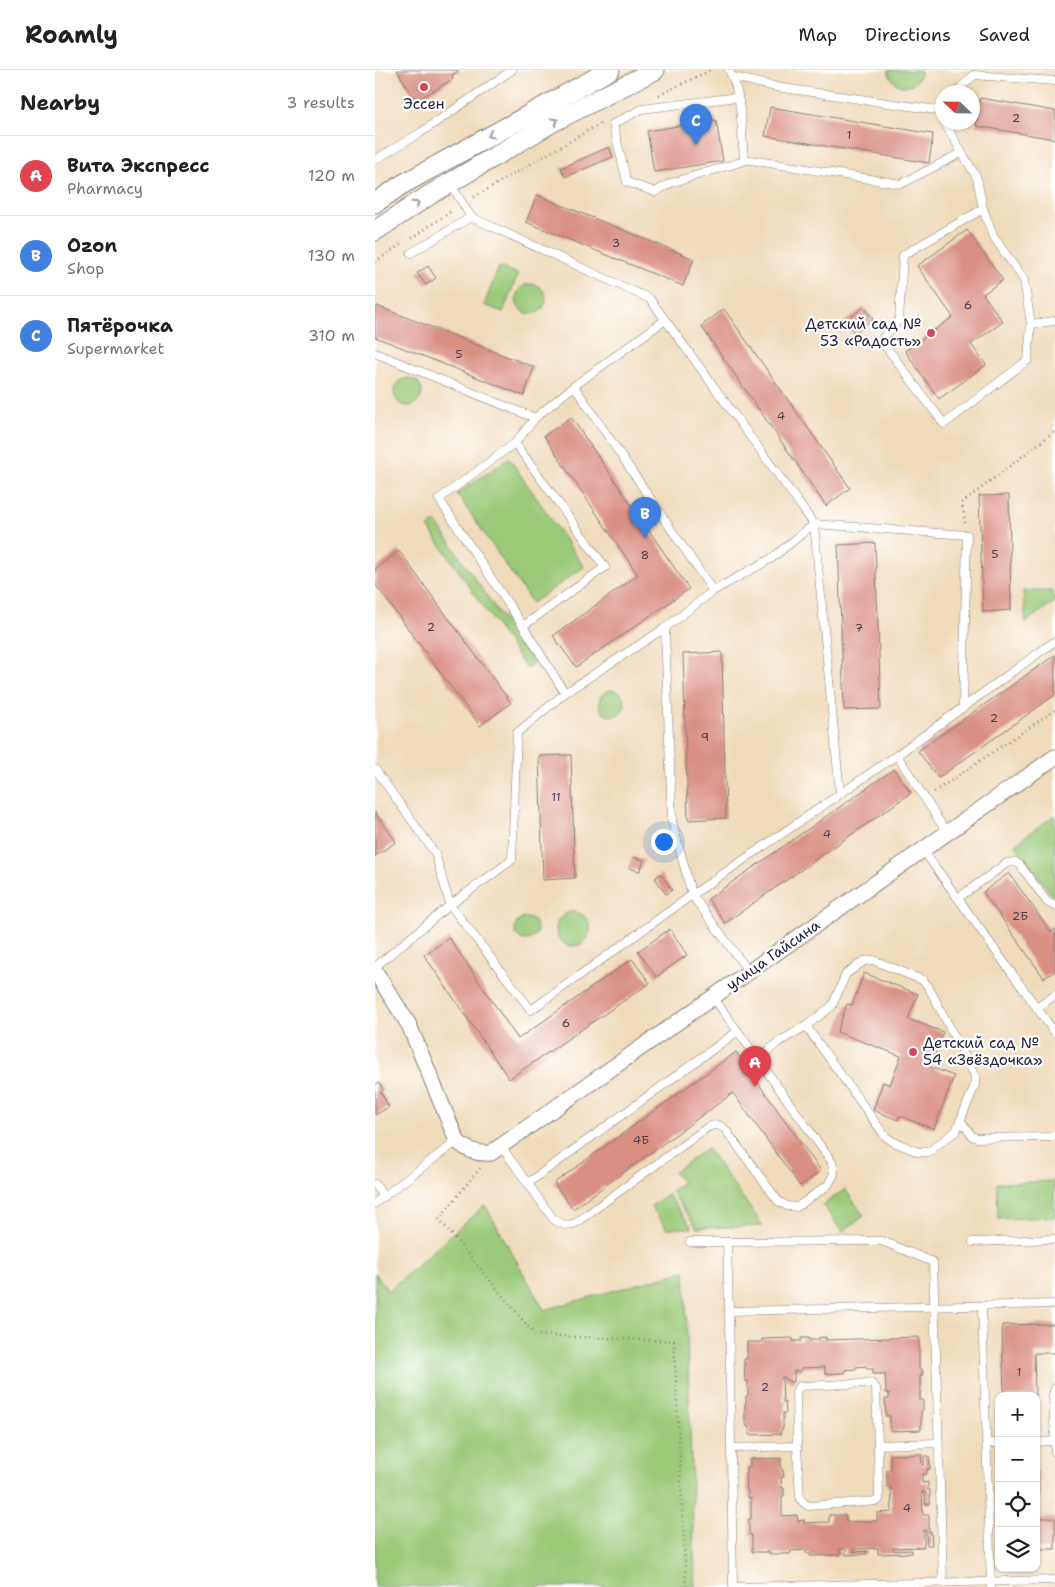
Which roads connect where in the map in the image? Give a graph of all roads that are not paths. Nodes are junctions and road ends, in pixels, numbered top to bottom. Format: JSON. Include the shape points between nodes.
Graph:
{"nodes":[{"id":1,"x":512,"y":70,"type":"edge"},
{"id":2,"x":610,"y":70,"type":"edge"},
{"id":3,"x":655,"y":70,"type":"edge"},
{"id":4,"x":731,"y":74,"type":"edge"},
{"id":5,"x":1055,"y":81,"type":"edge"},
{"id":6,"x":963,"y":85,"type":"edge"},
{"id":7,"x":738,"y":97,"type":"junction"},
{"id":8,"x":935,"y":107,"type":"edge"},
{"id":9,"x":948,"y":130,"type":"edge"},
{"id":10,"x":961,"y":153,"type":"junction"},
{"id":11,"x":744,"y":159,"type":"junction"},
{"id":12,"x":375,"y":160,"type":"edge"},
{"id":13,"x":450,"y":183,"type":"junction"},
{"id":14,"x":375,"y":203,"type":"edge"},
{"id":15,"x":983,"y":209,"type":"junction"},
{"id":16,"x":471,"y":217,"type":"junction"},
{"id":17,"x":375,"y":231,"type":"edge"},
{"id":18,"x":411,"y":253,"type":"dead end"},
{"id":19,"x":665,"y":320,"type":"junction"},
{"id":20,"x":1055,"y":321,"type":"edge"},
{"id":21,"x":1031,"y":324,"type":"junction"},
{"id":22,"x":375,"y":353,"type":"edge"},
{"id":23,"x":574,"y":386,"type":"junction"},
{"id":24,"x":535,"y":418,"type":"junction"},
{"id":25,"x":515,"y":442,"type":"junction"},
{"id":26,"x":815,"y":524,"type":"junction"},
{"id":27,"x":713,"y":591,"type":"junction"},
{"id":28,"x":523,"y":626,"type":"junction"},
{"id":29,"x":665,"y":628,"type":"junction"},
{"id":30,"x":1055,"y":641,"type":"edge"},
{"id":31,"x":565,"y":692,"type":"junction"},
{"id":32,"x":963,"y":708,"type":"junction"},
{"id":33,"x":897,"y":756,"type":"junction"},
{"id":34,"x":1055,"y":757,"type":"edge"},
{"id":35,"x":375,"y":769,"type":"edge"},
{"id":36,"x":840,"y":794,"type":"junction"},
{"id":37,"x":947,"y":832,"type":"junction"},
{"id":38,"x":923,"y":850,"type":"junction"},
{"id":39,"x":692,"y":895,"type":"junction"},
{"id":40,"x":958,"y":898,"type":"junction"},
{"id":41,"x":450,"y":905,"type":"junction"},
{"id":42,"x":1055,"y":906,"type":"edge"},
{"id":43,"x":375,"y":967,"type":"edge"},
{"id":44,"x":375,"y":971,"type":"edge"},
{"id":45,"x":749,"y":972,"type":"junction"},
{"id":46,"x":1055,"y":995,"type":"edge"},
{"id":47,"x":713,"y":997,"type":"junction"},
{"id":48,"x":1037,"y":1008,"type":"junction"},
{"id":49,"x":806,"y":1026,"type":"junction"},
{"id":50,"x":738,"y":1031,"type":"junction"},
{"id":51,"x":1055,"y":1033,"type":"edge"},
{"id":52,"x":758,"y":1060,"type":"junction"},
{"id":53,"x":961,"y":1121,"type":"junction"},
{"id":54,"x":1055,"y":1135,"type":"edge"},
{"id":55,"x":457,"y":1141,"type":"junction"},
{"id":56,"x":496,"y":1150,"type":"junction"},
{"id":57,"x":528,"y":1183,"type":"junction"},
{"id":58,"x":375,"y":1184,"type":"edge"},
{"id":59,"x":384,"y":1197,"type":"junction"},
{"id":60,"x":375,"y":1204,"type":"edge"},
{"id":61,"x":1055,"y":1239,"type":"edge"},
{"id":62,"x":690,"y":1242,"type":"dead end"},
{"id":63,"x":727,"y":1242,"type":"junction"},
{"id":64,"x":973,"y":1242,"type":"dead end"},
{"id":65,"x":1055,"y":1304,"type":"edge"},
{"id":66,"x":982,"y":1307,"type":"junction"},
{"id":67,"x":934,"y":1308,"type":"junction"},
{"id":68,"x":729,"y":1312,"type":"junction"},
{"id":69,"x":1055,"y":1388,"type":"edge"},
{"id":70,"x":1055,"y":1441,"type":"edge"},
{"id":71,"x":1040,"y":1442,"type":"edge"},
{"id":72,"x":938,"y":1443,"type":"junction"},
{"id":73,"x":987,"y":1443,"type":"junction"},
{"id":74,"x":995,"y":1443,"type":"edge"},
{"id":75,"x":877,"y":1445,"type":"junction"},
{"id":76,"x":797,"y":1446,"type":"junction"},
{"id":77,"x":731,"y":1448,"type":"junction"},
{"id":78,"x":1055,"y":1452,"type":"edge"},
{"id":79,"x":1055,"y":1580,"type":"edge"},
{"id":80,"x":943,"y":1583,"type":"junction"},
{"id":81,"x":991,"y":1584,"type":"edge"}],
"edges":[{"from":1,"to":12,"type":"lane"},
{"from":2,"to":14,"type":"street","one_way":true,"via":[[403,184]]},
{"from":13,"to":3,"type":"street","one_way":true,"via":[[551,123]]},
{"from":4,"to":7,"type":"lane"},
{"from":4,"to":8,"type":"lane","via":[[776,87]]},
{"from":5,"to":6,"type":"lane","via":[[974,75]]},
{"from":7,"to":11,"type":"lane"},
{"from":7,"to":11,"type":"lane","via":[[642,109],[613,124],[627,182],[655,192],[671,183],[744,162]]},
{"from":9,"to":10,"type":"lane"},
{"from":10,"to":11,"type":"lane","via":[[901,184]]},
{"from":10,"to":15,"type":"lane","via":[[977,178]]},
{"from":13,"to":16,"type":"lane"},
{"from":17,"to":13,"type":"street","one_way":true},
{"from":15,"to":21,"type":"lane","via":[[993,236],[1024,280]]},
{"from":15,"to":21,"type":"lane","via":[[903,256],[899,320],[881,340],[944,424],[1028,360]]},
{"from":16,"to":18,"type":"lane"},
{"from":16,"to":19,"type":"lane","via":[[650,299]]},
{"from":19,"to":23,"type":"lane"},
{"from":19,"to":26,"type":"lane"},
{"from":20,"to":21,"type":"lane"},
{"from":22,"to":24,"type":"lane"},
{"from":23,"to":24,"type":"lane"},
{"from":23,"to":27,"type":"lane"},
{"from":24,"to":25,"type":"lane"},
{"from":25,"to":28,"type":"lane","via":[[439,499]]},
{"from":25,"to":28,"type":"lane","via":[[605,567]]},
{"from":26,"to":27,"type":"lane","via":[[772,558]]},
{"from":26,"to":32,"type":"lane","via":[[967,534]]},
{"from":26,"to":36,"type":"lane"},
{"from":27,"to":29,"type":"lane"},
{"from":28,"to":31,"type":"lane"},
{"from":29,"to":31,"type":"lane"},
{"from":29,"to":39,"type":"lane","via":[[672,821]]},
{"from":30,"to":32,"type":"lane"},
{"from":31,"to":41,"type":"lane","via":[[517,733],[512,860]]},
{"from":32,"to":33,"type":"lane"},
{"from":33,"to":36,"type":"lane"},
{"from":33,"to":37,"type":"lane"},
{"from":34,"to":37,"type":"street","name":"улица Гайсина"},
{"from":35,"to":41,"type":"lane","via":[[435,853]]},
{"from":36,"to":39,"type":"lane"},
{"from":37,"to":38,"type":"street","name":"улица Гайсина"},
{"from":38,"to":40,"type":"lane"},
{"from":38,"to":45,"type":"street","name":"улица Гайсина"},
{"from":39,"to":41,"type":"lane","via":[[531,1010]]},
{"from":39,"to":45,"type":"lane"},
{"from":40,"to":42,"type":"lane","via":[[1007,863],[1015,862],[1047,902]]},
{"from":40,"to":48,"type":"lane"},
{"from":41,"to":43,"type":"lane"},
{"from":44,"to":55,"type":"street","via":[[409,1025]]},
{"from":45,"to":47,"type":"street","name":"улица Гайсина"},
{"from":46,"to":48,"type":"lane"},
{"from":47,"to":50,"type":"lane"},
{"from":47,"to":56,"type":"street","name":"улица Гайсина"},
{"from":48,"to":51,"type":"lane"},
{"from":49,"to":52,"type":"lane","via":[[777,1043]]},
{"from":49,"to":53,"type":"lane","via":[[889,1139],[925,1152],[953,1134]]},
{"from":49,"to":53,"type":"lane","via":[[832,1006],[846,974],[864,961],[873,960],[922,980],[975,1076],[975,1085]]},
{"from":50,"to":52,"type":"lane"},
{"from":50,"to":57,"type":"lane"},
{"from":52,"to":57,"type":"lane","via":[[832,1162],[832,1180],[797,1207],[777,1201],[725,1129],[717,1125],[708,1127],[574,1224],[561,1224],[554,1220]]},
{"from":53,"to":54,"type":"lane","via":[[977,1138]]},
{"from":55,"to":56,"type":"street","via":[[472,1152],[481,1154]]},
{"from":55,"to":59,"type":"lane"},
{"from":56,"to":57,"type":"lane"},
{"from":58,"to":59,"type":"lane"},
{"from":59,"to":60,"type":"lane"},
{"from":61,"to":64,"type":"lane"},
{"from":62,"to":63,"type":"lane"},
{"from":63,"to":67,"type":"lane","via":[[882,1241],[933,1262]]},
{"from":63,"to":68,"type":"lane"},
{"from":65,"to":66,"type":"lane"},
{"from":66,"to":67,"type":"lane"},
{"from":66,"to":73,"type":"lane"},
{"from":67,"to":68,"type":"lane"},
{"from":67,"to":72,"type":"lane"},
{"from":68,"to":77,"type":"lane"},
{"from":69,"to":70,"type":"lane"},
{"from":70,"to":71,"type":"lane"},
{"from":70,"to":78,"type":"lane"},
{"from":72,"to":75,"type":"lane"},
{"from":72,"to":80,"type":"lane"},
{"from":73,"to":74,"type":"lane"},
{"from":73,"to":81,"type":"lane"},
{"from":75,"to":76,"type":"lane","via":[[878,1501],[808,1506],[800,1499]]},
{"from":75,"to":76,"type":"lane","via":[[875,1388],[871,1383],[800,1386],[796,1392]]},
{"from":76,"to":77,"type":"lane"},
{"from":77,"to":80,"type":"lane","via":[[733,1587]]},
{"from":79,"to":81,"type":"lane"},
{"from":80,"to":81,"type":"lane"}]}
